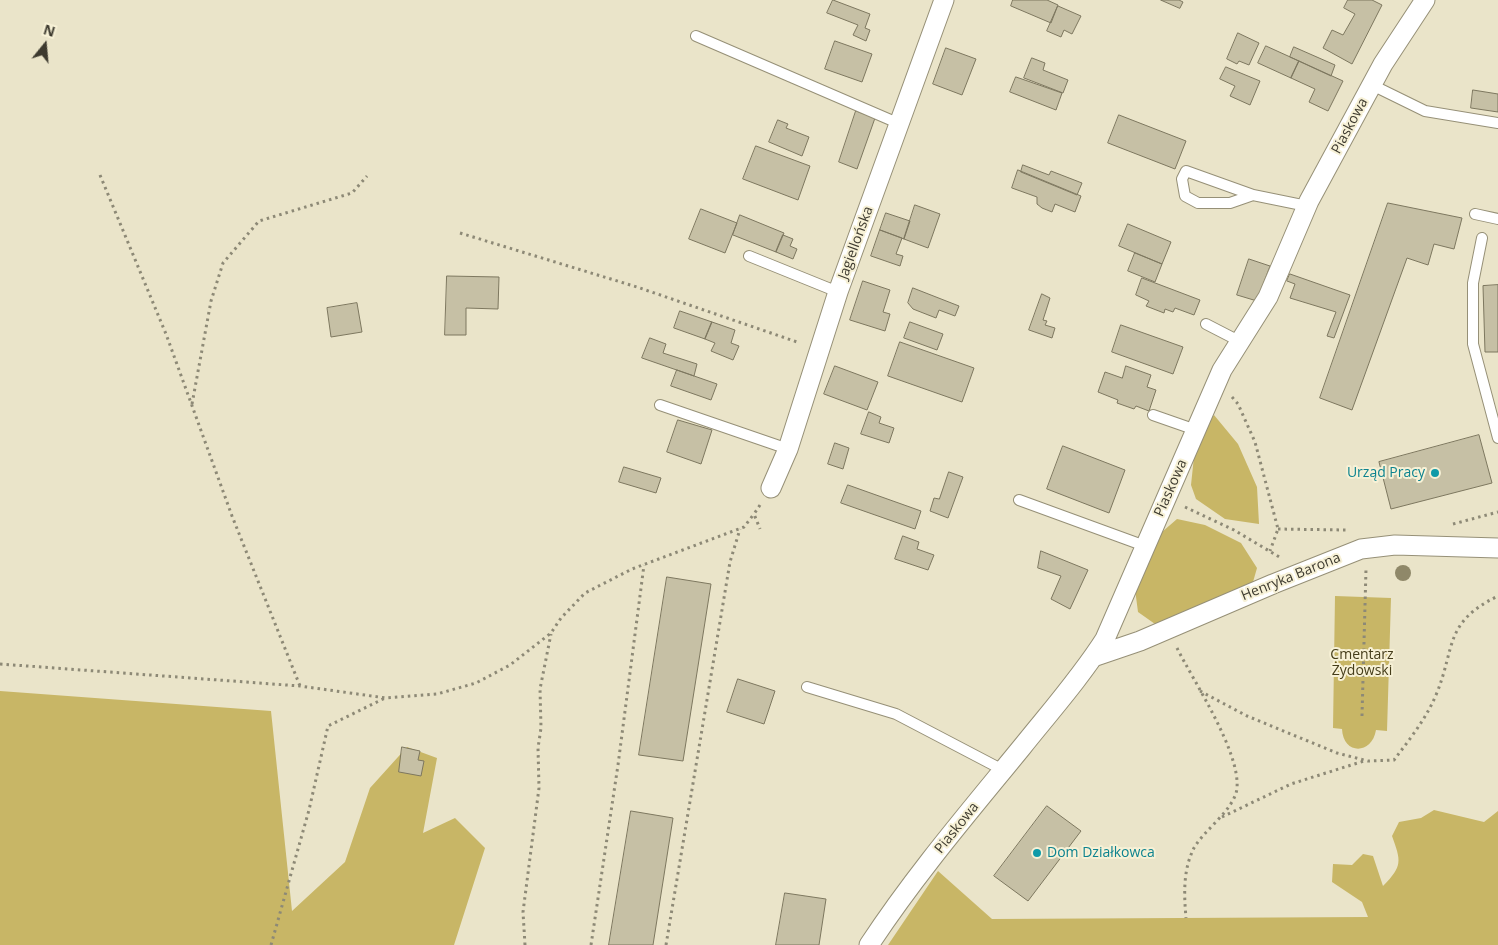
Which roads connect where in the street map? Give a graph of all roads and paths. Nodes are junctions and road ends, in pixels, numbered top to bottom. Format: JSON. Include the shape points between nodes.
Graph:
{"nodes":[{"id":1,"x":944,"y":0,"type":"edge"},
{"id":2,"x":1422,"y":1,"type":"edge"},
{"id":3,"x":696,"y":36,"type":"dead end"},
{"id":4,"x":1372,"y":85,"type":"junction"},
{"id":5,"x":1498,"y":123,"type":"edge"},
{"id":6,"x":900,"y":124,"type":"junction"},
{"id":7,"x":100,"y":175,"type":"dead end"},
{"id":8,"x":367,"y":176,"type":"dead end"},
{"id":9,"x":1253,"y":195,"type":"junction"},
{"id":10,"x":1307,"y":206,"type":"junction"},
{"id":11,"x":1475,"y":214,"type":"dead end"},
{"id":12,"x":1498,"y":218,"type":"edge"},
{"id":13,"x":460,"y":233,"type":"dead end"},
{"id":14,"x":1482,"y":238,"type":"dead end"},
{"id":15,"x":748,"y":256,"type":"dead end"},
{"id":16,"x":838,"y":292,"type":"junction"},
{"id":17,"x":1206,"y":324,"type":"dead end"},
{"id":18,"x":1239,"y":341,"type":"junction"},
{"id":19,"x":819,"y":350,"type":"junction"},
{"id":20,"x":1217,"y":382,"type":"junction"},
{"id":21,"x":192,"y":405,"type":"junction"},
{"id":22,"x":660,"y":405,"type":"dead end"},
{"id":23,"x":1153,"y":415,"type":"dead end"},
{"id":24,"x":1196,"y":430,"type":"junction"},
{"id":25,"x":1498,"y":438,"type":"edge"},
{"id":26,"x":788,"y":449,"type":"junction"},
{"id":27,"x":771,"y":488,"type":"dead end"},
{"id":28,"x":1166,"y":499,"type":"junction"},
{"id":29,"x":1019,"y":500,"type":"dead end"},
{"id":30,"x":754,"y":514,"type":"dead end"},
{"id":31,"x":740,"y":529,"type":"junction"},
{"id":32,"x":1145,"y":546,"type":"junction"},
{"id":33,"x":1367,"y":548,"type":"junction"},
{"id":34,"x":1498,"y":548,"type":"edge"},
{"id":35,"x":1270,"y":552,"type":"junction"},
{"id":36,"x":644,"y":565,"type":"junction"},
{"id":37,"x":1305,"y":571,"type":"junction"},
{"id":38,"x":1498,"y":596,"type":"edge"},
{"id":39,"x":1167,"y":630,"type":"junction"},
{"id":40,"x":551,"y":634,"type":"junction"},
{"id":41,"x":1093,"y":657,"type":"junction"},
{"id":42,"x":0,"y":664,"type":"edge"},
{"id":43,"x":300,"y":686,"type":"junction"},
{"id":44,"x":807,"y":687,"type":"dead end"},
{"id":45,"x":1200,"y":692,"type":"junction"},
{"id":46,"x":386,"y":698,"type":"junction"},
{"id":47,"x":1362,"y":716,"type":"dead end"},
{"id":48,"x":1365,"y":760,"type":"junction"},
{"id":49,"x":1003,"y":770,"type":"junction"},
{"id":50,"x":1221,"y":817,"type":"junction"},
{"id":51,"x":1186,"y":918,"type":"dead end"},
{"id":52,"x":271,"y":945,"type":"edge"},
{"id":53,"x":525,"y":945,"type":"edge"},
{"id":54,"x":591,"y":945,"type":"edge"},
{"id":55,"x":666,"y":945,"type":"edge"},
{"id":56,"x":869,"y":945,"type":"edge"}],
"edges":[{"from":1,"to":6,"type":"street","name":"Jagiellońska"},
{"from":2,"to":4,"type":"street","name":"Piaskowa"},
{"from":3,"to":6,"type":"lane"},
{"from":4,"to":5,"type":"lane","via":[[1425,111]]},
{"from":4,"to":10,"type":"street","name":"Piaskowa"},
{"from":6,"to":16,"type":"street","name":"Jagiellońska"},
{"from":7,"to":21,"type":"path"},
{"from":8,"to":21,"type":"path","via":[[352,193],[259,221],[223,263],[212,301]]},
{"from":9,"to":9,"type":"lane","via":[[1186,171],[1182,179],[1186,196],[1198,203],[1230,204]]},
{"from":9,"to":10,"type":"lane"},
{"from":10,"to":18,"type":"street","name":"Piaskowa","via":[[1268,297]]},
{"from":11,"to":12,"type":"lane"},
{"from":13,"to":19,"type":"path","via":[[637,287]]},
{"from":14,"to":25,"type":"lane","via":[[1473,283],[1473,344]]},
{"from":15,"to":16,"type":"lane"},
{"from":16,"to":19,"type":"street","name":"Jagiellońska"},
{"from":17,"to":18,"type":"lane"},
{"from":18,"to":20,"type":"street","name":"Piaskowa"},
{"from":19,"to":26,"type":"street","name":"Jagiellońska"},
{"from":20,"to":24,"type":"street","name":"Piaskowa"},
{"from":20,"to":35,"type":"path","via":[[1238,404],[1255,442],[1278,529]]},
{"from":21,"to":43,"type":"path"},
{"from":22,"to":26,"type":"lane"},
{"from":23,"to":24,"type":"lane"},
{"from":24,"to":28,"type":"street","name":"Piaskowa"},
{"from":26,"to":27,"type":"street","name":"Jagiellońska"},
{"from":28,"to":32,"type":"street","name":"Piaskowa"},
{"from":28,"to":35,"type":"path","via":[[1234,530]]},
{"from":29,"to":32,"type":"lane"},
{"from":30,"to":31,"type":"path"},
{"from":31,"to":36,"type":"path"},
{"from":31,"to":55,"type":"path","via":[[730,562]]},
{"from":32,"to":41,"type":"street","name":"Piaskowa","via":[[1105,639]]},
{"from":33,"to":34,"type":"street","name":"Henryka Barona"},
{"from":33,"to":37,"type":"street","name":"Henryka Barona"},
{"from":33,"to":47,"type":"path"},
{"from":35,"to":37,"type":"path"},
{"from":36,"to":40,"type":"path","via":[[585,593],[561,618]]},
{"from":36,"to":54,"type":"path"},
{"from":37,"to":39,"type":"street","name":"Henryka Barona"},
{"from":38,"to":48,"type":"path","via":[[1479,606],[1460,624],[1436,695],[1394,760]]},
{"from":39,"to":41,"type":"street","name":"Henryka Barona"},
{"from":39,"to":45,"type":"path"},
{"from":40,"to":46,"type":"path","via":[[510,665],[476,683],[437,694]]},
{"from":40,"to":53,"type":"path","via":[[540,689],[539,788],[523,912]]},
{"from":41,"to":49,"type":"street","name":"Piaskowa"},
{"from":42,"to":43,"type":"path"},
{"from":43,"to":46,"type":"path"},
{"from":44,"to":49,"type":"lane","via":[[896,714]]},
{"from":45,"to":48,"type":"path","via":[[1247,716],[1337,753]]},
{"from":45,"to":50,"type":"path","via":[[1236,768],[1237,790]]},
{"from":46,"to":52,"type":"path","via":[[328,726],[309,810]]},
{"from":48,"to":50,"type":"path","via":[[1291,784]]},
{"from":49,"to":56,"type":"street","name":"Piaskowa","via":[[899,900]]},
{"from":50,"to":51,"type":"path","via":[[1193,849],[1184,888]]}]}
